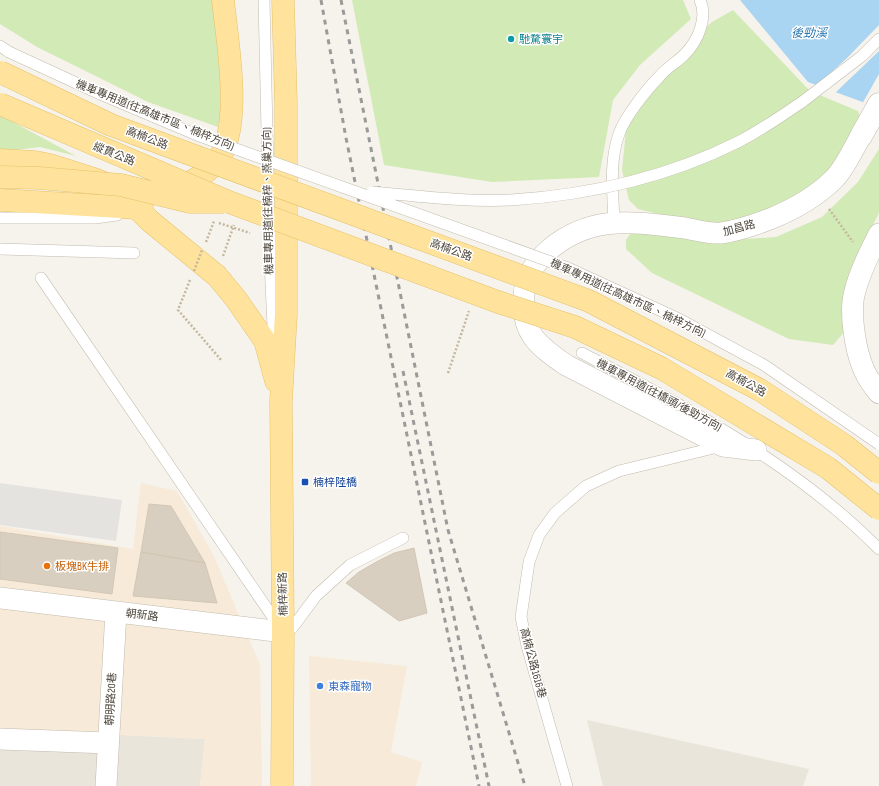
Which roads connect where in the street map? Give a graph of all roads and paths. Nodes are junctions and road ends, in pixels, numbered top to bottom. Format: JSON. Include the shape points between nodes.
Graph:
{"nodes":[{"id":1,"x":223,"y":0,"type":"edge"},
{"id":2,"x":264,"y":0,"type":"edge"},
{"id":3,"x":283,"y":0,"type":"edge"},
{"id":4,"x":700,"y":0,"type":"edge"},
{"id":5,"x":879,"y":39,"type":"edge"},
{"id":6,"x":4,"y":49,"type":"edge"},
{"id":7,"x":0,"y":72,"type":"edge"},
{"id":8,"x":0,"y":104,"type":"edge"},
{"id":9,"x":879,"y":104,"type":"edge"},
{"id":10,"x":861,"y":136,"type":"joint"},
{"id":11,"x":0,"y":160,"type":"edge"},
{"id":12,"x":0,"y":177,"type":"edge"},
{"id":13,"x":358,"y":191,"type":"junction"},
{"id":14,"x":817,"y":192,"type":"junction"},
{"id":15,"x":0,"y":200,"type":"edge"},
{"id":16,"x":229,"y":202,"type":"junction"},
{"id":17,"x":137,"y":208,"type":"junction"},
{"id":18,"x":0,"y":218,"type":"edge"},
{"id":19,"x":214,"y":221,"type":"dead end"},
{"id":20,"x":614,"y":222,"type":"junction"},
{"id":21,"x":879,"y":234,"type":"edge"},
{"id":22,"x":0,"y":249,"type":"edge"},
{"id":23,"x":134,"y":253,"type":"dead end"},
{"id":24,"x":874,"y":256,"type":"edge"},
{"id":25,"x":41,"y":278,"type":"dead end"},
{"id":26,"x":471,"y":305,"type":"dead end"},
{"id":27,"x":582,"y":353,"type":"dead end"},
{"id":28,"x":222,"y":361,"type":"dead end"},
{"id":29,"x":448,"y":373,"type":"dead end"},
{"id":30,"x":879,"y":393,"type":"edge"},
{"id":31,"x":281,"y":401,"type":"junction"},
{"id":32,"x":879,"y":444,"type":"edge"},
{"id":33,"x":723,"y":446,"type":"junction"},
{"id":34,"x":756,"y":450,"type":"junction"},
{"id":35,"x":879,"y":473,"type":"edge"},
{"id":36,"x":879,"y":509,"type":"edge"},
{"id":37,"x":403,"y":538,"type":"dead end"},
{"id":38,"x":879,"y":549,"type":"edge"},
{"id":39,"x":0,"y":598,"type":"edge"},
{"id":40,"x":116,"y":612,"type":"junction"},
{"id":41,"x":284,"y":632,"type":"junction"},
{"id":42,"x":0,"y":739,"type":"edge"},
{"id":43,"x":108,"y":743,"type":"junction"},
{"id":44,"x":106,"y":786,"type":"edge"},
{"id":45,"x":282,"y":786,"type":"edge"},
{"id":46,"x":567,"y":786,"type":"edge"}],
"edges":[{"from":1,"to":17,"type":"main road","via":[[231,74],[230,126],[225,144],[217,162],[205,173]]},
{"from":2,"to":31,"type":"lane","name":"機車專用道(往楠梓、燕巢方向)","via":[[273,341]]},
{"from":3,"to":31,"type":"main road","via":[[286,103],[286,314]]},
{"from":4,"to":20,"type":"lane","via":[[704,8],[700,32],[685,54],[659,76],[634,108],[619,134],[613,180]]},
{"from":5,"to":13,"type":"lane","name":"機車專用道(往高雄市區、楠梓方向)","bridge":true,"via":[[832,81],[770,123],[738,142],[668,171],[565,194],[510,200],[446,199]]},
{"from":6,"to":13,"type":"lane","name":"機車專用道(往高雄市區、楠梓方向)","bridge":true,"via":[[100,94],[197,135]]},
{"from":7,"to":35,"type":"main road","name":"高楠公路","bridge":true,"via":[[112,124],[589,301],[760,390],[844,445]]},
{"from":8,"to":16,"type":"main road","name":"縱貫公路","bridge":true},
{"from":9,"to":10,"type":"street"},
{"from":10,"to":14,"type":"street","name":"加昌路","via":[[834,179]]},
{"from":11,"to":17,"type":"main road","via":[[35,162],[97,180],[118,190]]},
{"from":12,"to":16,"type":"main road","bridge":true,"via":[[121,185],[190,202]]},
{"from":13,"to":32,"type":"lane","name":"機車專用道(往高雄市區、楠梓方向)","bridge":true,"via":[[568,268],[679,319],[764,365]]},
{"from":14,"to":20,"type":"street","name":"加昌路","via":[[804,203],[770,219],[720,233]]},
{"from":14,"to":24,"type":"path","via":[[854,244]]},
{"from":15,"to":17,"type":"main road"},
{"from":16,"to":36,"type":"main road","bridge":true,"via":[[498,302],[575,327],[618,347],[661,368],[828,468]]},
{"from":17,"to":18,"type":"lane","via":[[115,216],[95,218]]},
{"from":17,"to":31,"type":"main road","via":[[218,276],[236,299],[265,341]]},
{"from":19,"to":28,"type":"path","bridge":true,"via":[[178,310]]},
{"from":20,"to":33,"type":"street","name":"加昌路","via":[[587,228],[562,240],[544,255],[528,278],[524,291],[525,321],[533,338],[544,350],[566,365]]},
{"from":21,"to":24,"type":"street"},
{"from":22,"to":23,"type":"lane"},
{"from":24,"to":30,"type":"street","via":[[854,291],[854,319],[863,369]]},
{"from":25,"to":41,"type":"lane"},
{"from":26,"to":29,"type":"path"},
{"from":27,"to":34,"type":"lane","name":"機車專用道(往橋頭/後勁方向)","via":[[693,411]]},
{"from":31,"to":41,"type":"main road","name":"楠梓新路"},
{"from":33,"to":34,"type":"street"},
{"from":33,"to":46,"type":"lane","name":"高楠公路1616巷","via":[[619,471],[586,486],[555,513],[539,535],[529,562],[521,617]]},
{"from":34,"to":38,"type":"lane","via":[[815,491]]},
{"from":37,"to":41,"type":"lane","via":[[350,565],[316,596],[293,627]]},
{"from":39,"to":40,"type":"street","name":"朝新路"},
{"from":40,"to":41,"type":"street","name":"朝新路"},
{"from":40,"to":43,"type":"street","name":"朝明路20巷"},
{"from":41,"to":45,"type":"main road","name":"楠梓新路"},
{"from":42,"to":43,"type":"street"},
{"from":43,"to":44,"type":"street","name":"朝明路20巷"}]}
